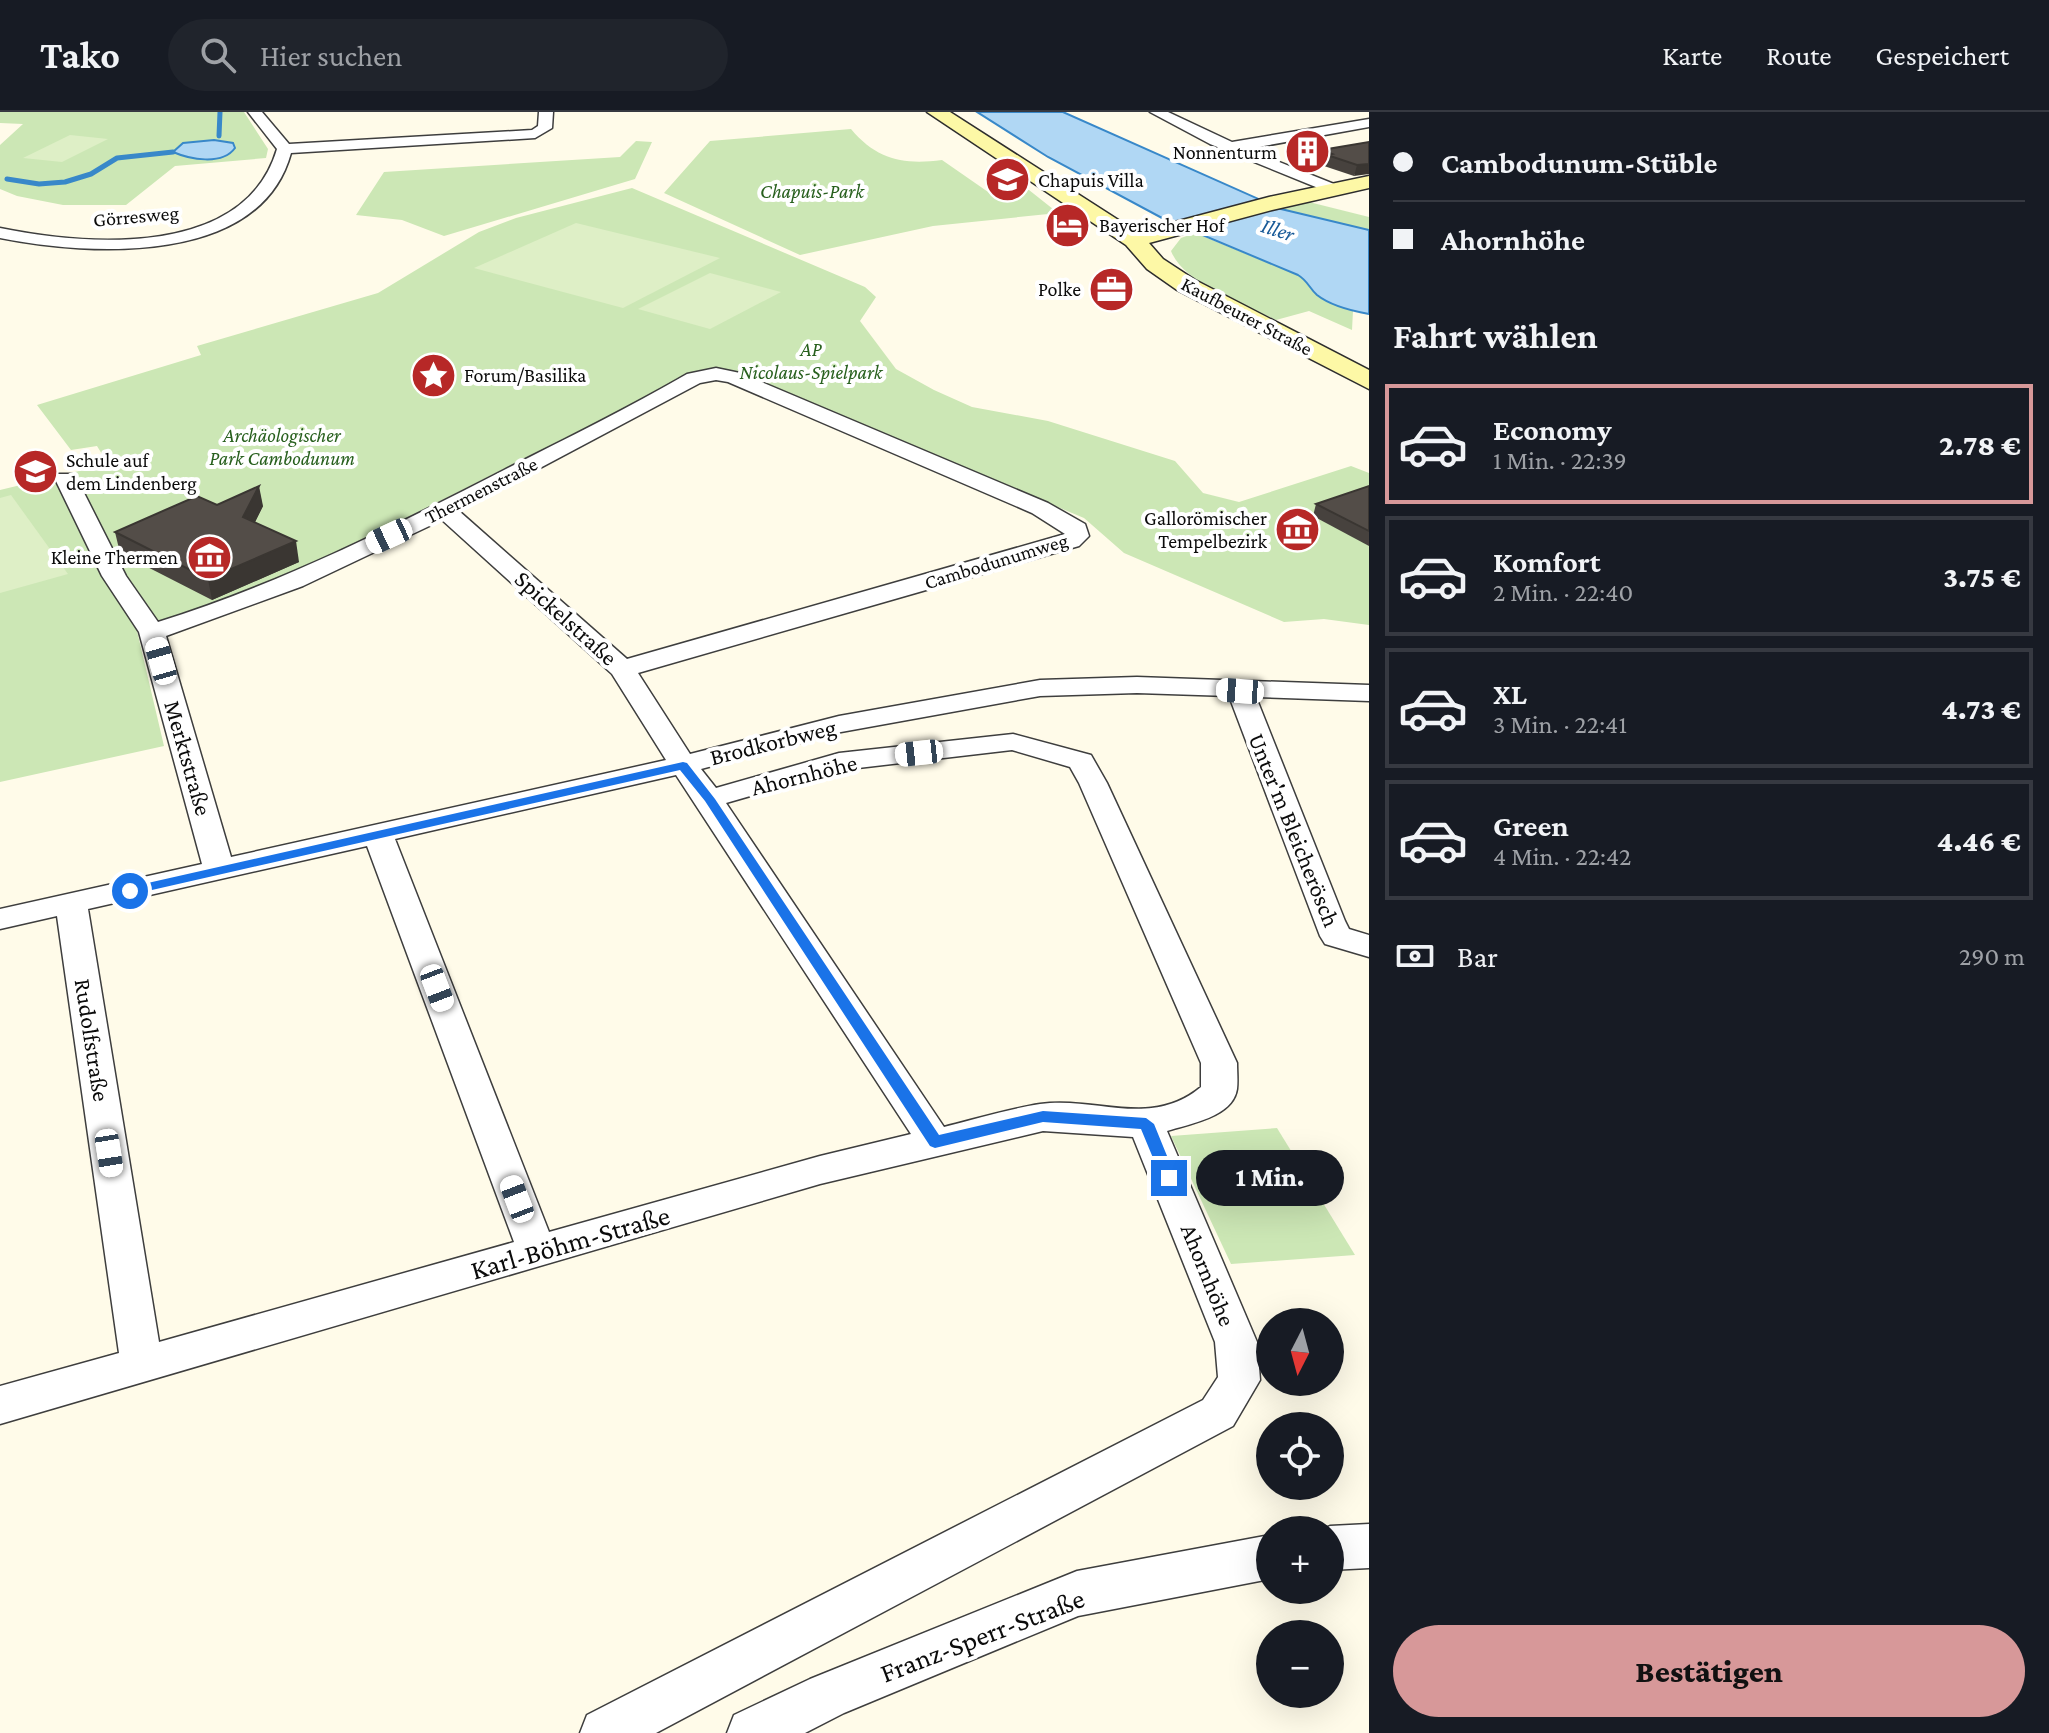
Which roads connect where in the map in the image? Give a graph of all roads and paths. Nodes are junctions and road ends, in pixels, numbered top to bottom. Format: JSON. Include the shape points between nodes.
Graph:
{"nodes":[{"id":1,"x":255,"y":112,"type":"edge"},
{"id":2,"x":546,"y":112,"type":"edge"},
{"id":3,"x":937,"y":112,"type":"edge"},
{"id":4,"x":1164,"y":113,"type":"edge"},
{"id":5,"x":1369,"y":123,"type":"edge"},
{"id":6,"x":1231,"y":147,"type":"junction"},
{"id":7,"x":285,"y":149,"type":"junction"},
{"id":8,"x":1369,"y":182,"type":"edge"},
{"id":9,"x":1333,"y":189,"type":"junction"},
{"id":10,"x":1369,"y":201,"type":"edge"},
{"id":11,"x":0,"y":233,"type":"edge"},
{"id":12,"x":1134,"y":240,"type":"junction"},
{"id":13,"x":716,"y":374,"type":"joint"},
{"id":14,"x":1369,"y":381,"type":"edge"},
{"id":15,"x":66,"y":479,"type":"dead end"},
{"id":16,"x":444,"y":510,"type":"junction"},
{"id":17,"x":152,"y":632,"type":"junction"},
{"id":18,"x":622,"y":669,"type":"junction"},
{"id":19,"x":1240,"y":691,"type":"junction"},
{"id":20,"x":1369,"y":693,"type":"edge"},
{"id":21,"x":683,"y":765,"type":"junction"},
{"id":22,"x":709,"y":799,"type":"junction"},
{"id":23,"x":378,"y":834,"type":"junction"},
{"id":24,"x":219,"y":870,"type":"junction"},
{"id":25,"x":71,"y":905,"type":"junction"},
{"id":26,"x":0,"y":919,"type":"edge"},
{"id":27,"x":1369,"y":946,"type":"edge"},
{"id":28,"x":1146,"y":1124,"type":"junction"},
{"id":29,"x":935,"y":1142,"type":"junction"},
{"id":30,"x":537,"y":1251,"type":"junction"},
{"id":31,"x":142,"y":1364,"type":"junction"},
{"id":32,"x":0,"y":1405,"type":"edge"},
{"id":33,"x":1369,"y":1546,"type":"edge"},
{"id":34,"x":1344,"y":1547,"type":"edge"},
{"id":35,"x":1256,"y":1560,"type":"edge"},
{"id":36,"x":605,"y":1733,"type":"edge"},
{"id":37,"x":752,"y":1733,"type":"edge"}],
"edges":[{"from":1,"to":7,"type":"street"},
{"from":2,"to":7,"type":"street","via":[[545,128],[535,134]]},
{"from":3,"to":12,"type":"street","name":"Kaufbeurer Straße"},
{"from":4,"to":6,"type":"street"},
{"from":5,"to":6,"type":"street"},
{"from":6,"to":9,"type":"street"},
{"from":7,"to":11,"type":"street","name":"Görresweg","via":[[279,173],[258,201],[236,218],[207,229],[109,243]]},
{"from":8,"to":9,"type":"street"},
{"from":9,"to":10,"type":"street"},
{"from":9,"to":12,"type":"street"},
{"from":12,"to":14,"type":"street","name":"Kaufbeurer Straße","via":[[1155,264],[1186,285]]},
{"from":13,"to":16,"type":"street","name":"Thermenstraße","via":[[694,378]]},
{"from":13,"to":18,"type":"street","name":"Cambodunumweg","via":[[1040,508],[1069,522],[1077,536]]},
{"from":15,"to":17,"type":"street","name":"Merktstraße","via":[[114,576]]},
{"from":16,"to":17,"type":"street","name":"Thermenstraße","via":[[220,613]]},
{"from":16,"to":18,"type":"street","name":"Spickelstraße"},
{"from":17,"to":24,"type":"street","name":"Merktstraße"},
{"from":18,"to":21,"type":"street","name":"Spickelstraße"},
{"from":19,"to":20,"type":"street","name":"Brodkorbweg"},
{"from":19,"to":21,"type":"street","name":"Brodkorbweg","via":[[1137,685],[1040,688],[839,724]]},
{"from":19,"to":27,"type":"street","name":"Unter'm Bleicherösch","via":[[1336,936]]},
{"from":21,"to":22,"type":"street","name":"Spickelstraße"},
{"from":21,"to":23,"type":"street","name":"Brodkorbweg"},
{"from":22,"to":28,"type":"street","name":"Ahornhöhe","via":[[839,762],[1013,742],[1081,761],[1219,1063],[1219,1092],[1202,1106]]},
{"from":22,"to":29,"type":"street","name":"Spickelstraße"},
{"from":23,"to":24,"type":"street","name":"Brodkorbweg"},
{"from":23,"to":30,"type":"street"},
{"from":24,"to":25,"type":"street","name":"Brodkorbweg"},
{"from":25,"to":26,"type":"street","name":"Brodkorbweg"},
{"from":25,"to":31,"type":"street","name":"Rudolfstraße"},
{"from":28,"to":29,"type":"street","name":"Karl-Böhm-Straße","via":[[1043,1117]]},
{"from":28,"to":36,"type":"street","name":"Ahornhöhe","via":[[1236,1342],[1239,1380],[1218,1413]]},
{"from":29,"to":30,"type":"street","name":"Karl-Böhm-Straße"},
{"from":30,"to":31,"type":"street","name":"Karl-Böhm-Straße"},
{"from":31,"to":32,"type":"street","name":"Karl-Böhm-Straße"},
{"from":33,"to":34,"type":"street"},
{"from":35,"to":37,"type":"street","name":"Franz-Sperr-Straße","via":[[1077,1594],[827,1696]]}]}
